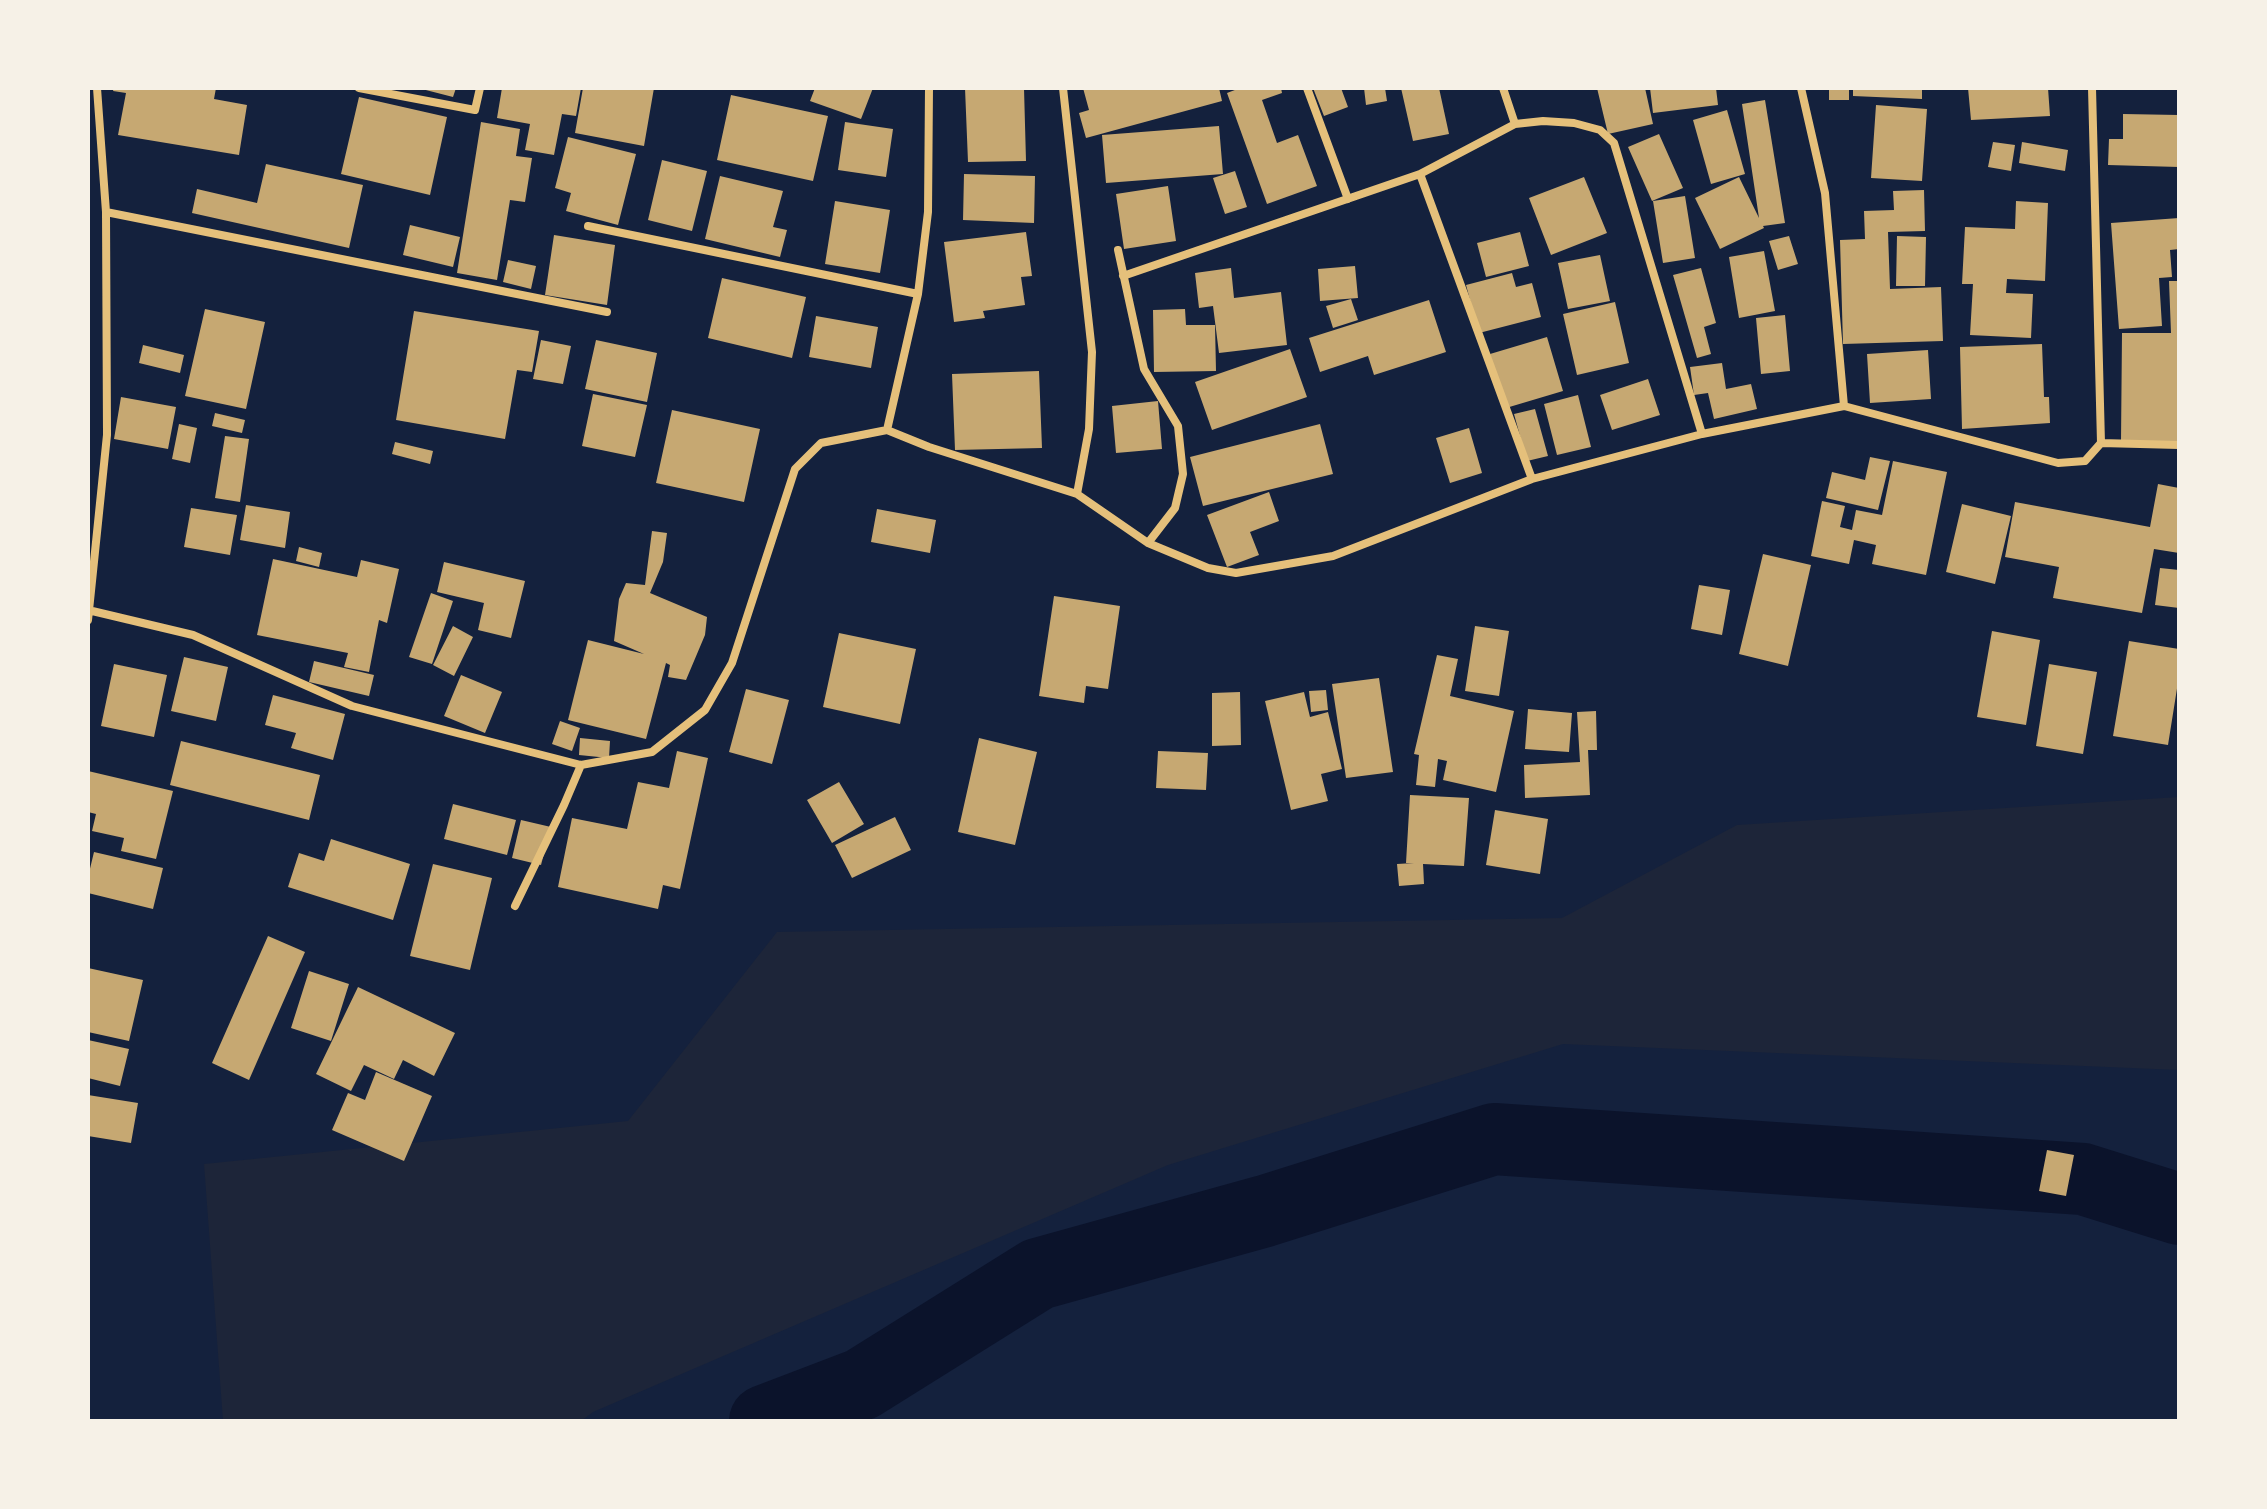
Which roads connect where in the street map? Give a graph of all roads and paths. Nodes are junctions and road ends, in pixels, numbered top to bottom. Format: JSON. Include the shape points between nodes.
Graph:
{"nodes":[{"id":1,"x":97,"y":88,"type":"edge"},
{"id":2,"x":359,"y":88,"type":"edge"},
{"id":3,"x":480,"y":88,"type":"edge"},
{"id":4,"x":929,"y":88,"type":"edge"},
{"id":5,"x":1063,"y":88,"type":"edge"},
{"id":6,"x":1307,"y":88,"type":"edge"},
{"id":7,"x":1503,"y":88,"type":"edge"},
{"id":8,"x":1801,"y":88,"type":"edge"},
{"id":9,"x":2092,"y":88,"type":"edge"},
{"id":10,"x":1515,"y":124,"type":"junction"},
{"id":11,"x":1420,"y":174,"type":"junction"},
{"id":12,"x":1348,"y":199,"type":"junction"},
{"id":13,"x":106,"y":212,"type":"junction"},
{"id":14,"x":588,"y":226,"type":"dead end"},
{"id":15,"x":1118,"y":250,"type":"dead end"},
{"id":16,"x":1123,"y":276,"type":"junction"},
{"id":17,"x":918,"y":294,"type":"junction"},
{"id":18,"x":607,"y":312,"type":"dead end"},
{"id":19,"x":1844,"y":406,"type":"junction"},
{"id":20,"x":887,"y":430,"type":"junction"},
{"id":21,"x":1702,"y":434,"type":"junction"},
{"id":22,"x":2101,"y":443,"type":"junction"},
{"id":23,"x":2179,"y":445,"type":"edge"},
{"id":24,"x":1532,"y":479,"type":"junction"},
{"id":25,"x":1077,"y":494,"type":"junction"},
{"id":26,"x":1148,"y":543,"type":"junction"},
{"id":27,"x":89,"y":613,"type":"edge"},
{"id":28,"x":581,"y":765,"type":"junction"},
{"id":29,"x":515,"y":906,"type":"dead end"}],
"edges":[{"from":1,"to":13,"type":"street"},
{"from":2,"to":3,"type":"street","via":[[475,110]]},
{"from":4,"to":17,"type":"street","via":[[928,212]]},
{"from":5,"to":25,"type":"street","via":[[1092,352],[1089,429]]},
{"from":6,"to":12,"type":"street"},
{"from":7,"to":10,"type":"street"},
{"from":8,"to":19,"type":"street","via":[[1825,193]]},
{"from":9,"to":22,"type":"street"},
{"from":10,"to":11,"type":"street"},
{"from":10,"to":21,"type":"street","via":[[1574,123],[1600,130],[1614,143]]},
{"from":11,"to":12,"type":"street"},
{"from":11,"to":24,"type":"street"},
{"from":12,"to":16,"type":"street"},
{"from":13,"to":18,"type":"street"},
{"from":13,"to":27,"type":"street","via":[[107,435]]},
{"from":14,"to":17,"type":"street"},
{"from":15,"to":16,"type":"street"},
{"from":16,"to":26,"type":"street","via":[[1144,369],[1178,426],[1183,474],[1175,508]]},
{"from":17,"to":20,"type":"street"},
{"from":19,"to":21,"type":"street"},
{"from":19,"to":22,"type":"street","via":[[2058,463],[2085,461]]},
{"from":20,"to":25,"type":"street"},
{"from":20,"to":28,"type":"street","via":[[821,443],[795,469],[732,663],[705,710],[652,752]]},
{"from":21,"to":24,"type":"street"},
{"from":22,"to":23,"type":"street"},
{"from":24,"to":26,"type":"street","via":[[1333,556],[1236,573],[1208,568]]},
{"from":25,"to":26,"type":"street"},
{"from":27,"to":28,"type":"street","via":[[193,635],[352,706]]},
{"from":28,"to":29,"type":"street"}]}
